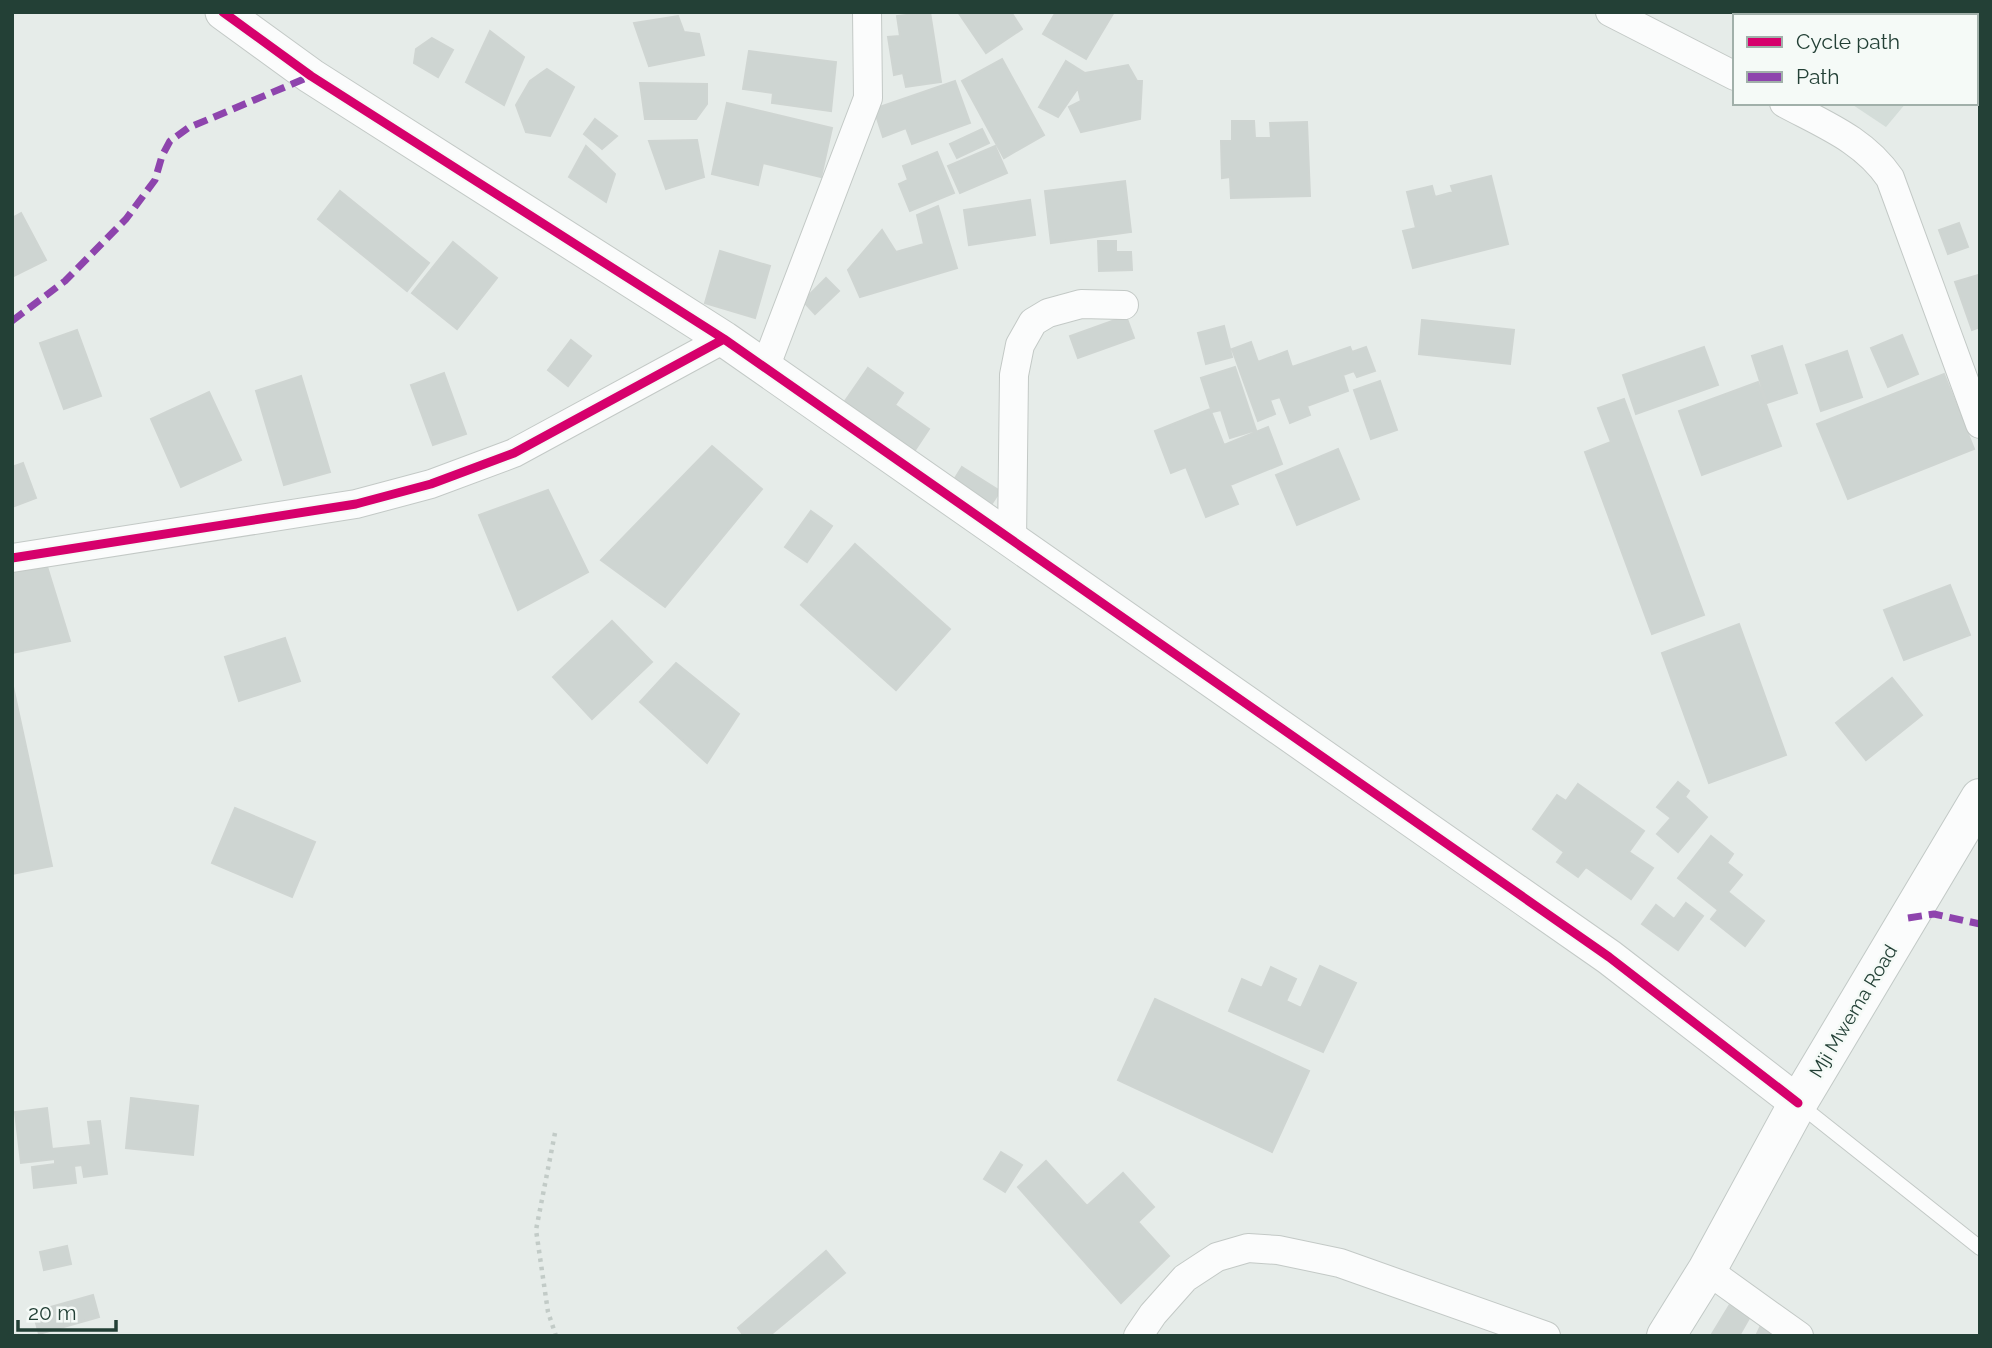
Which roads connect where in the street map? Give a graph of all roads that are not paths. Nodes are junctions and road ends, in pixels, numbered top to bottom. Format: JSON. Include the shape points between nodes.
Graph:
{"nodes":[{"id":1,"x":223,"y":12,"type":"edge"},
{"id":2,"x":867,"y":12,"type":"edge"},
{"id":3,"x":1610,"y":12,"type":"edge"},
{"id":4,"x":1733,"y":75,"type":"edge"},
{"id":5,"x":1788,"y":105,"type":"edge"},
{"id":6,"x":1124,"y":305,"type":"dead end"},
{"id":7,"x":724,"y":339,"type":"junction"},
{"id":8,"x":765,"y":368,"type":"junction"},
{"id":9,"x":1980,"y":424,"type":"edge"},
{"id":10,"x":1012,"y":541,"type":"junction"},
{"id":11,"x":12,"y":558,"type":"edge"},
{"id":12,"x":1980,"y":797,"type":"edge"},
{"id":13,"x":1798,"y":1103,"type":"junction"},
{"id":14,"x":1980,"y":1248,"type":"edge"},
{"id":15,"x":1706,"y":1270,"type":"junction"},
{"id":16,"x":1138,"y":1336,"type":"edge"},
{"id":17,"x":1546,"y":1336,"type":"edge"},
{"id":18,"x":1666,"y":1336,"type":"edge"},
{"id":19,"x":1800,"y":1336,"type":"edge"}],
"edges":[{"from":1,"to":7,"type":"street","via":[[311,76]]},
{"from":2,"to":8,"type":"street","via":[[868,98]]},
{"from":3,"to":4,"type":"street"},
{"from":5,"to":9,"type":"street","via":[[1855,141],[1878,160],[1890,178]]},
{"from":6,"to":10,"type":"street","via":[[1082,304],[1048,313],[1033,322],[1020,345],[1014,375]]},
{"from":7,"to":8,"type":"street"},
{"from":7,"to":11,"type":"street","via":[[514,453],[431,484],[356,503]]},
{"from":8,"to":10,"type":"street"},
{"from":10,"to":13,"type":"street","via":[[1609,957]]},
{"from":12,"to":13,"type":"main road","name":"Mji Mwema Road"},
{"from":13,"to":14,"type":"lane"},
{"from":13,"to":15,"type":"main road","name":"Mji Mwema Road"},
{"from":15,"to":18,"type":"main road","name":"Mji Mwema Road"},
{"from":15,"to":19,"type":"street"},
{"from":16,"to":17,"type":"street","via":[[1185,1278],[1217,1257],[1248,1248],[1340,1263]]}]}
